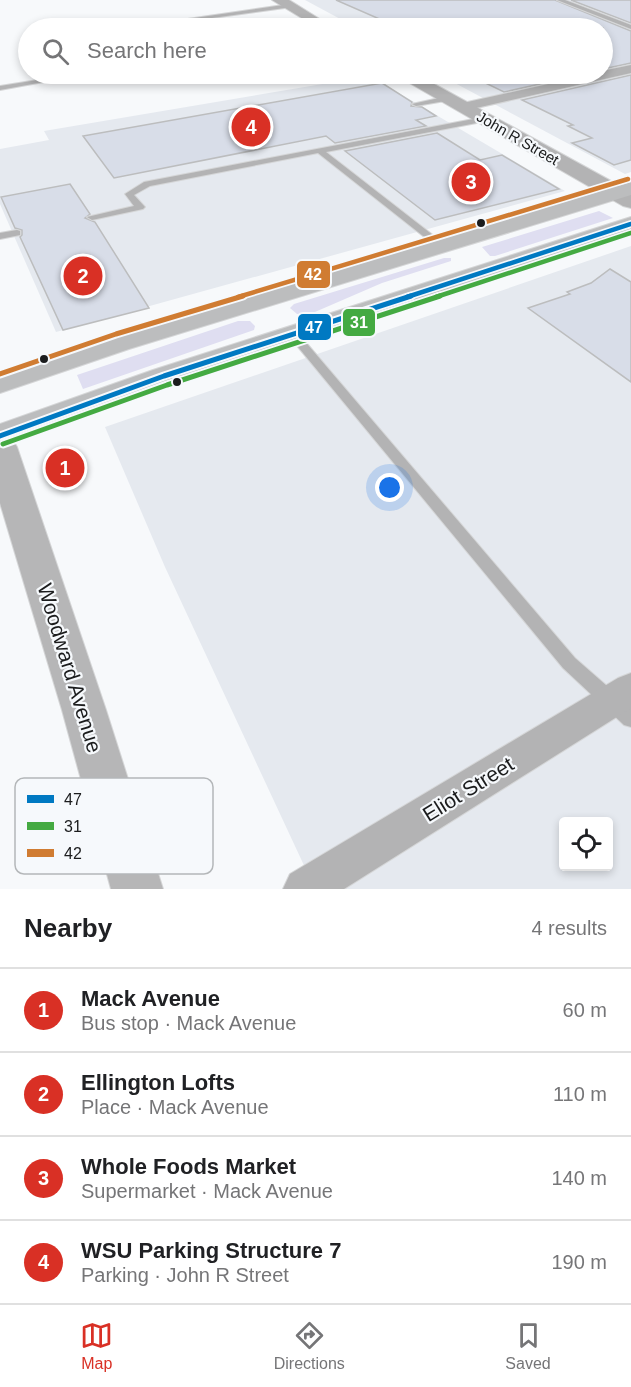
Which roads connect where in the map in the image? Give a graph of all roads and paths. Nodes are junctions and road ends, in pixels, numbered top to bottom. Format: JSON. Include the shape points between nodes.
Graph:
{"nodes":[{"id":1,"x":560,"y":0,"type":"edge"},
{"id":2,"x":284,"y":3,"type":"edge"},
{"id":3,"x":191,"y":18,"type":"edge"},
{"id":4,"x":310,"y":18,"type":"edge"},
{"id":5,"x":607,"y":18,"type":"edge"},
{"id":6,"x":613,"y":20,"type":"edge"},
{"id":7,"x":631,"y":27,"type":"edge"},
{"id":8,"x":631,"y":69,"type":"edge"},
{"id":9,"x":613,"y":72,"type":"edge"},
{"id":10,"x":24,"y":84,"type":"edge"},
{"id":11,"x":422,"y":84,"type":"edge"},
{"id":12,"x":553,"y":84,"type":"edge"},
{"id":13,"x":0,"y":88,"type":"edge"},
{"id":14,"x":455,"y":103,"type":"junction"},
{"id":15,"x":416,"y":104,"type":"dead end"},
{"id":16,"x":484,"y":118,"type":"junction"},
{"id":17,"x":319,"y":150,"type":"junction"},
{"id":18,"x":626,"y":194,"type":"edge"},
{"id":19,"x":92,"y":217,"type":"dead end"},
{"id":20,"x":631,"y":224,"type":"edge"},
{"id":21,"x":17,"y":233,"type":"dead end"},
{"id":22,"x":0,"y":236,"type":"edge"},
{"id":23,"x":440,"y":245,"type":"junction"},
{"id":24,"x":476,"y":274,"type":"junction"},
{"id":25,"x":258,"y":300,"type":"junction"},
{"id":26,"x":293,"y":334,"type":"junction"},
{"id":27,"x":0,"y":384,"type":"edge"},
{"id":28,"x":0,"y":436,"type":"edge"},
{"id":29,"x":0,"y":447,"type":"edge"},
{"id":30,"x":625,"y":703,"type":"edge"},
{"id":31,"x":104,"y":778,"type":"edge"},
{"id":32,"x":133,"y":874,"type":"edge"},
{"id":33,"x":137,"y":889,"type":"edge"},
{"id":34,"x":305,"y":889,"type":"edge"}],
"edges":[{"from":1,"to":5,"type":"lane"},
{"from":2,"to":3,"type":"lane"},
{"from":2,"to":4,"type":"street"},
{"from":6,"to":7,"type":"lane"},
{"from":8,"to":9,"type":"street"},
{"from":10,"to":13,"type":"lane"},
{"from":11,"to":14,"type":"street","name":"John R Street"},
{"from":12,"to":14,"type":"street"},
{"from":14,"to":15,"type":"lane"},
{"from":14,"to":16,"type":"street","name":"John R Street"},
{"from":16,"to":17,"type":"lane"},
{"from":16,"to":18,"type":"street","name":"John R Street"},
{"from":17,"to":19,"type":"lane","via":[[147,184],[129,194],[140,207]]},
{"from":17,"to":23,"type":"lane"},
{"from":18,"to":23,"type":"main road"},
{"from":20,"to":24,"type":"main road"},
{"from":21,"to":22,"type":"lane"},
{"from":23,"to":24,"type":"main road","via":[[469,251],[477,265]]},
{"from":23,"to":25,"type":"main road"},
{"from":24,"to":26,"type":"main road"},
{"from":25,"to":26,"type":"main road"},
{"from":25,"to":27,"type":"main road"},
{"from":26,"to":28,"type":"main road","via":[[145,382]]},
{"from":26,"to":30,"type":"lane","via":[[569,663]]},
{"from":29,"to":31,"type":"main road","name":"Woodward Avenue"},
{"from":30,"to":34,"type":"street","name":"Eliot Street"},
{"from":32,"to":33,"type":"main road","name":"Woodward Avenue"}]}
